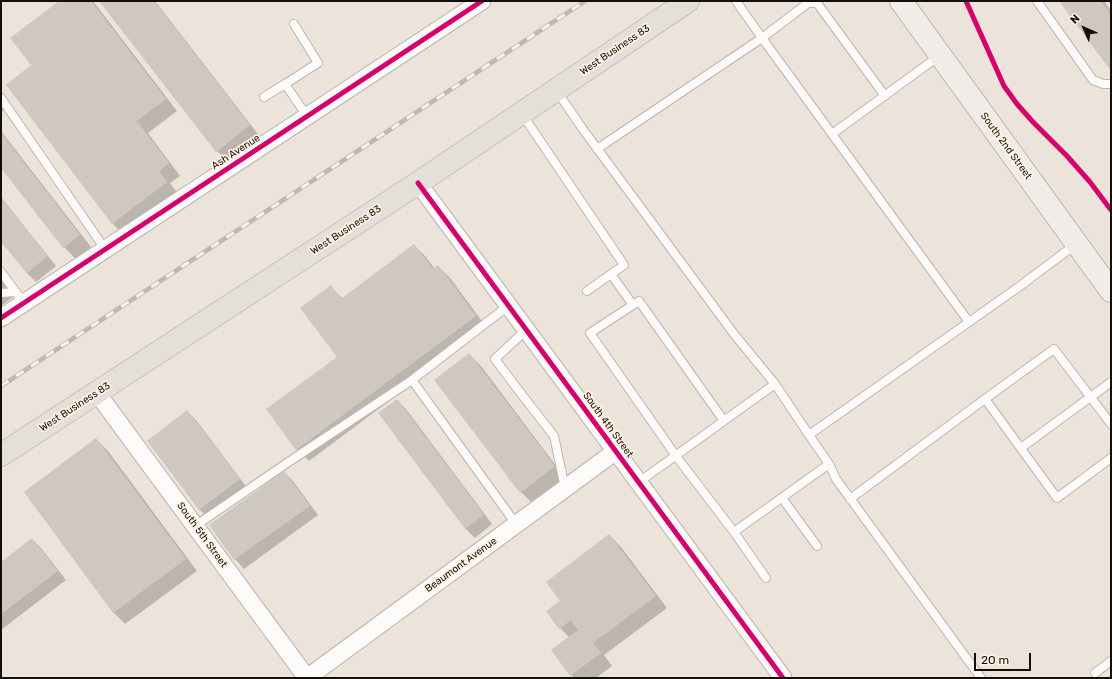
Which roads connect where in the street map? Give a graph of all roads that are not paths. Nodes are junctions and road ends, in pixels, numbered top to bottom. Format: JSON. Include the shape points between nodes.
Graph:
{"nodes":[{"id":1,"x":482,"y":1,"type":"edge"},
{"id":2,"x":688,"y":1,"type":"edge"},
{"id":3,"x":736,"y":1,"type":"edge"},
{"id":4,"x":900,"y":1,"type":"edge"},
{"id":5,"x":1037,"y":1,"type":"edge"},
{"id":6,"x":294,"y":24,"type":"dead end"},
{"id":7,"x":762,"y":38,"type":"junction"},
{"id":8,"x":940,"y":55,"type":"junction"},
{"id":9,"x":286,"y":84,"type":"junction"},
{"id":10,"x":1111,"y":84,"type":"edge"},
{"id":11,"x":556,"y":89,"type":"junction"},
{"id":12,"x":264,"y":96,"type":"dead end"},
{"id":13,"x":885,"y":96,"type":"junction"},
{"id":14,"x":1,"y":98,"type":"edge"},
{"id":15,"x":521,"y":113,"type":"junction"},
{"id":16,"x":307,"y":116,"type":"junction"},
{"id":17,"x":832,"y":134,"type":"junction"},
{"id":18,"x":597,"y":149,"type":"junction"},
{"id":19,"x":418,"y":183,"type":"junction"},
{"id":20,"x":1076,"y":244,"type":"junction"},
{"id":21,"x":105,"y":249,"type":"junction"},
{"id":22,"x":1,"y":272,"type":"edge"},
{"id":23,"x":611,"y":274,"type":"junction"},
{"id":24,"x":588,"y":291,"type":"dead end"},
{"id":25,"x":1111,"y":291,"type":"edge"},
{"id":26,"x":1,"y":293,"type":"edge"},
{"id":27,"x":20,"y":297,"type":"junction"},
{"id":28,"x":633,"y":305,"type":"junction"},
{"id":29,"x":508,"y":306,"type":"junction"},
{"id":30,"x":1,"y":318,"type":"edge"},
{"id":31,"x":969,"y":322,"type":"junction"},
{"id":32,"x":526,"y":330,"type":"junction"},
{"id":33,"x":412,"y":380,"type":"junction"},
{"id":34,"x":1111,"y":382,"type":"edge"},
{"id":35,"x":775,"y":384,"type":"junction"},
{"id":36,"x":97,"y":393,"type":"junction"},
{"id":37,"x":1091,"y":397,"type":"junction"},
{"id":38,"x":985,"y":399,"type":"junction"},
{"id":39,"x":724,"y":421,"type":"junction"},
{"id":40,"x":1111,"y":424,"type":"edge"},
{"id":41,"x":809,"y":435,"type":"junction"},
{"id":42,"x":1021,"y":448,"type":"junction"},
{"id":43,"x":616,"y":452,"type":"junction"},
{"id":44,"x":1,"y":455,"type":"edge"},
{"id":45,"x":676,"y":456,"type":"junction"},
{"id":46,"x":1111,"y":458,"type":"edge"},
{"id":47,"x":829,"y":464,"type":"junction"},
{"id":48,"x":639,"y":482,"type":"junction"},
{"id":49,"x":565,"y":488,"type":"junction"},
{"id":50,"x":782,"y":498,"type":"junction"},
{"id":51,"x":850,"y":499,"type":"junction"},
{"id":52,"x":516,"y":524,"type":"junction"},
{"id":53,"x":195,"y":526,"type":"junction"},
{"id":54,"x":734,"y":532,"type":"junction"},
{"id":55,"x":817,"y":546,"type":"dead end"},
{"id":56,"x":766,"y":578,"type":"dead end"},
{"id":57,"x":1111,"y":661,"type":"edge"},
{"id":58,"x":1095,"y":673,"type":"dead end"},
{"id":59,"x":307,"y":678,"type":"edge"},
{"id":60,"x":783,"y":678,"type":"edge"},
{"id":61,"x":981,"y":678,"type":"edge"}],
"edges":[{"from":1,"to":16,"type":"street","name":"Ash Avenue"},
{"from":2,"to":11,"type":"main road","name":"West Business 83"},
{"from":3,"to":7,"type":"lane"},
{"from":4,"to":8,"type":"main road","name":"South 2nd Street"},
{"from":5,"to":10,"type":"lane","via":[[1093,80]]},
{"from":6,"to":9,"type":"lane","via":[[318,63]]},
{"from":7,"to":13,"type":"lane","via":[[808,3],[817,3]]},
{"from":7,"to":17,"type":"lane"},
{"from":7,"to":18,"type":"lane"},
{"from":8,"to":13,"type":"lane"},
{"from":8,"to":20,"type":"main road","name":"South 2nd Street"},
{"from":9,"to":12,"type":"lane"},
{"from":9,"to":16,"type":"lane"},
{"from":11,"to":15,"type":"main road","name":"West Business 83"},
{"from":11,"to":18,"type":"lane"},
{"from":13,"to":17,"type":"lane"},
{"from":14,"to":21,"type":"lane"},
{"from":15,"to":19,"type":"main road","name":"West Business 83"},
{"from":15,"to":23,"type":"lane","via":[[624,265]]},
{"from":16,"to":21,"type":"street","name":"Ash Avenue"},
{"from":17,"to":31,"type":"lane"},
{"from":18,"to":35,"type":"lane","via":[[729,328]]},
{"from":19,"to":29,"type":"street","name":"South 4th Street"},
{"from":19,"to":36,"type":"main road","name":"West Business 83"},
{"from":20,"to":25,"type":"main road","name":"South 2nd Street"},
{"from":20,"to":31,"type":"lane"},
{"from":21,"to":27,"type":"street","name":"Ash Avenue"},
{"from":22,"to":27,"type":"lane"},
{"from":23,"to":24,"type":"lane"},
{"from":23,"to":28,"type":"lane"},
{"from":26,"to":27,"type":"lane"},
{"from":27,"to":30,"type":"street","name":"Ash Avenue"},
{"from":28,"to":39,"type":"lane","via":[[639,300]]},
{"from":28,"to":45,"type":"lane","via":[[590,333]]},
{"from":29,"to":32,"type":"street","name":"South 4th Street"},
{"from":29,"to":33,"type":"lane"},
{"from":31,"to":41,"type":"lane"},
{"from":32,"to":43,"type":"street","name":"South 4th Street"},
{"from":32,"to":49,"type":"lane","via":[[495,359],[554,436]]},
{"from":33,"to":52,"type":"lane"},
{"from":33,"to":53,"type":"lane"},
{"from":34,"to":37,"type":"lane"},
{"from":35,"to":39,"type":"lane"},
{"from":35,"to":41,"type":"lane"},
{"from":36,"to":44,"type":"main road","name":"West Business 83"},
{"from":36,"to":53,"type":"street","name":"South 5th Street"},
{"from":37,"to":38,"type":"lane","via":[[1054,349]]},
{"from":37,"to":40,"type":"lane"},
{"from":37,"to":42,"type":"lane"},
{"from":38,"to":42,"type":"lane"},
{"from":38,"to":51,"type":"lane"},
{"from":39,"to":45,"type":"lane"},
{"from":41,"to":47,"type":"lane"},
{"from":42,"to":46,"type":"lane","via":[[1057,498]]},
{"from":43,"to":48,"type":"street","name":"South 4th Street"},
{"from":43,"to":49,"type":"street","name":"Beaumont Avenue"},
{"from":45,"to":48,"type":"lane"},
{"from":45,"to":54,"type":"lane"},
{"from":47,"to":50,"type":"lane"},
{"from":47,"to":51,"type":"lane"},
{"from":48,"to":60,"type":"street","name":"South 4th Street"},
{"from":49,"to":52,"type":"street","name":"Beaumont Avenue"},
{"from":50,"to":54,"type":"lane"},
{"from":50,"to":55,"type":"lane"},
{"from":51,"to":61,"type":"lane"},
{"from":52,"to":59,"type":"street","name":"Beaumont Avenue"},
{"from":53,"to":59,"type":"street","name":"South 5th Street"},
{"from":54,"to":56,"type":"lane"},
{"from":57,"to":58,"type":"lane"}]}
